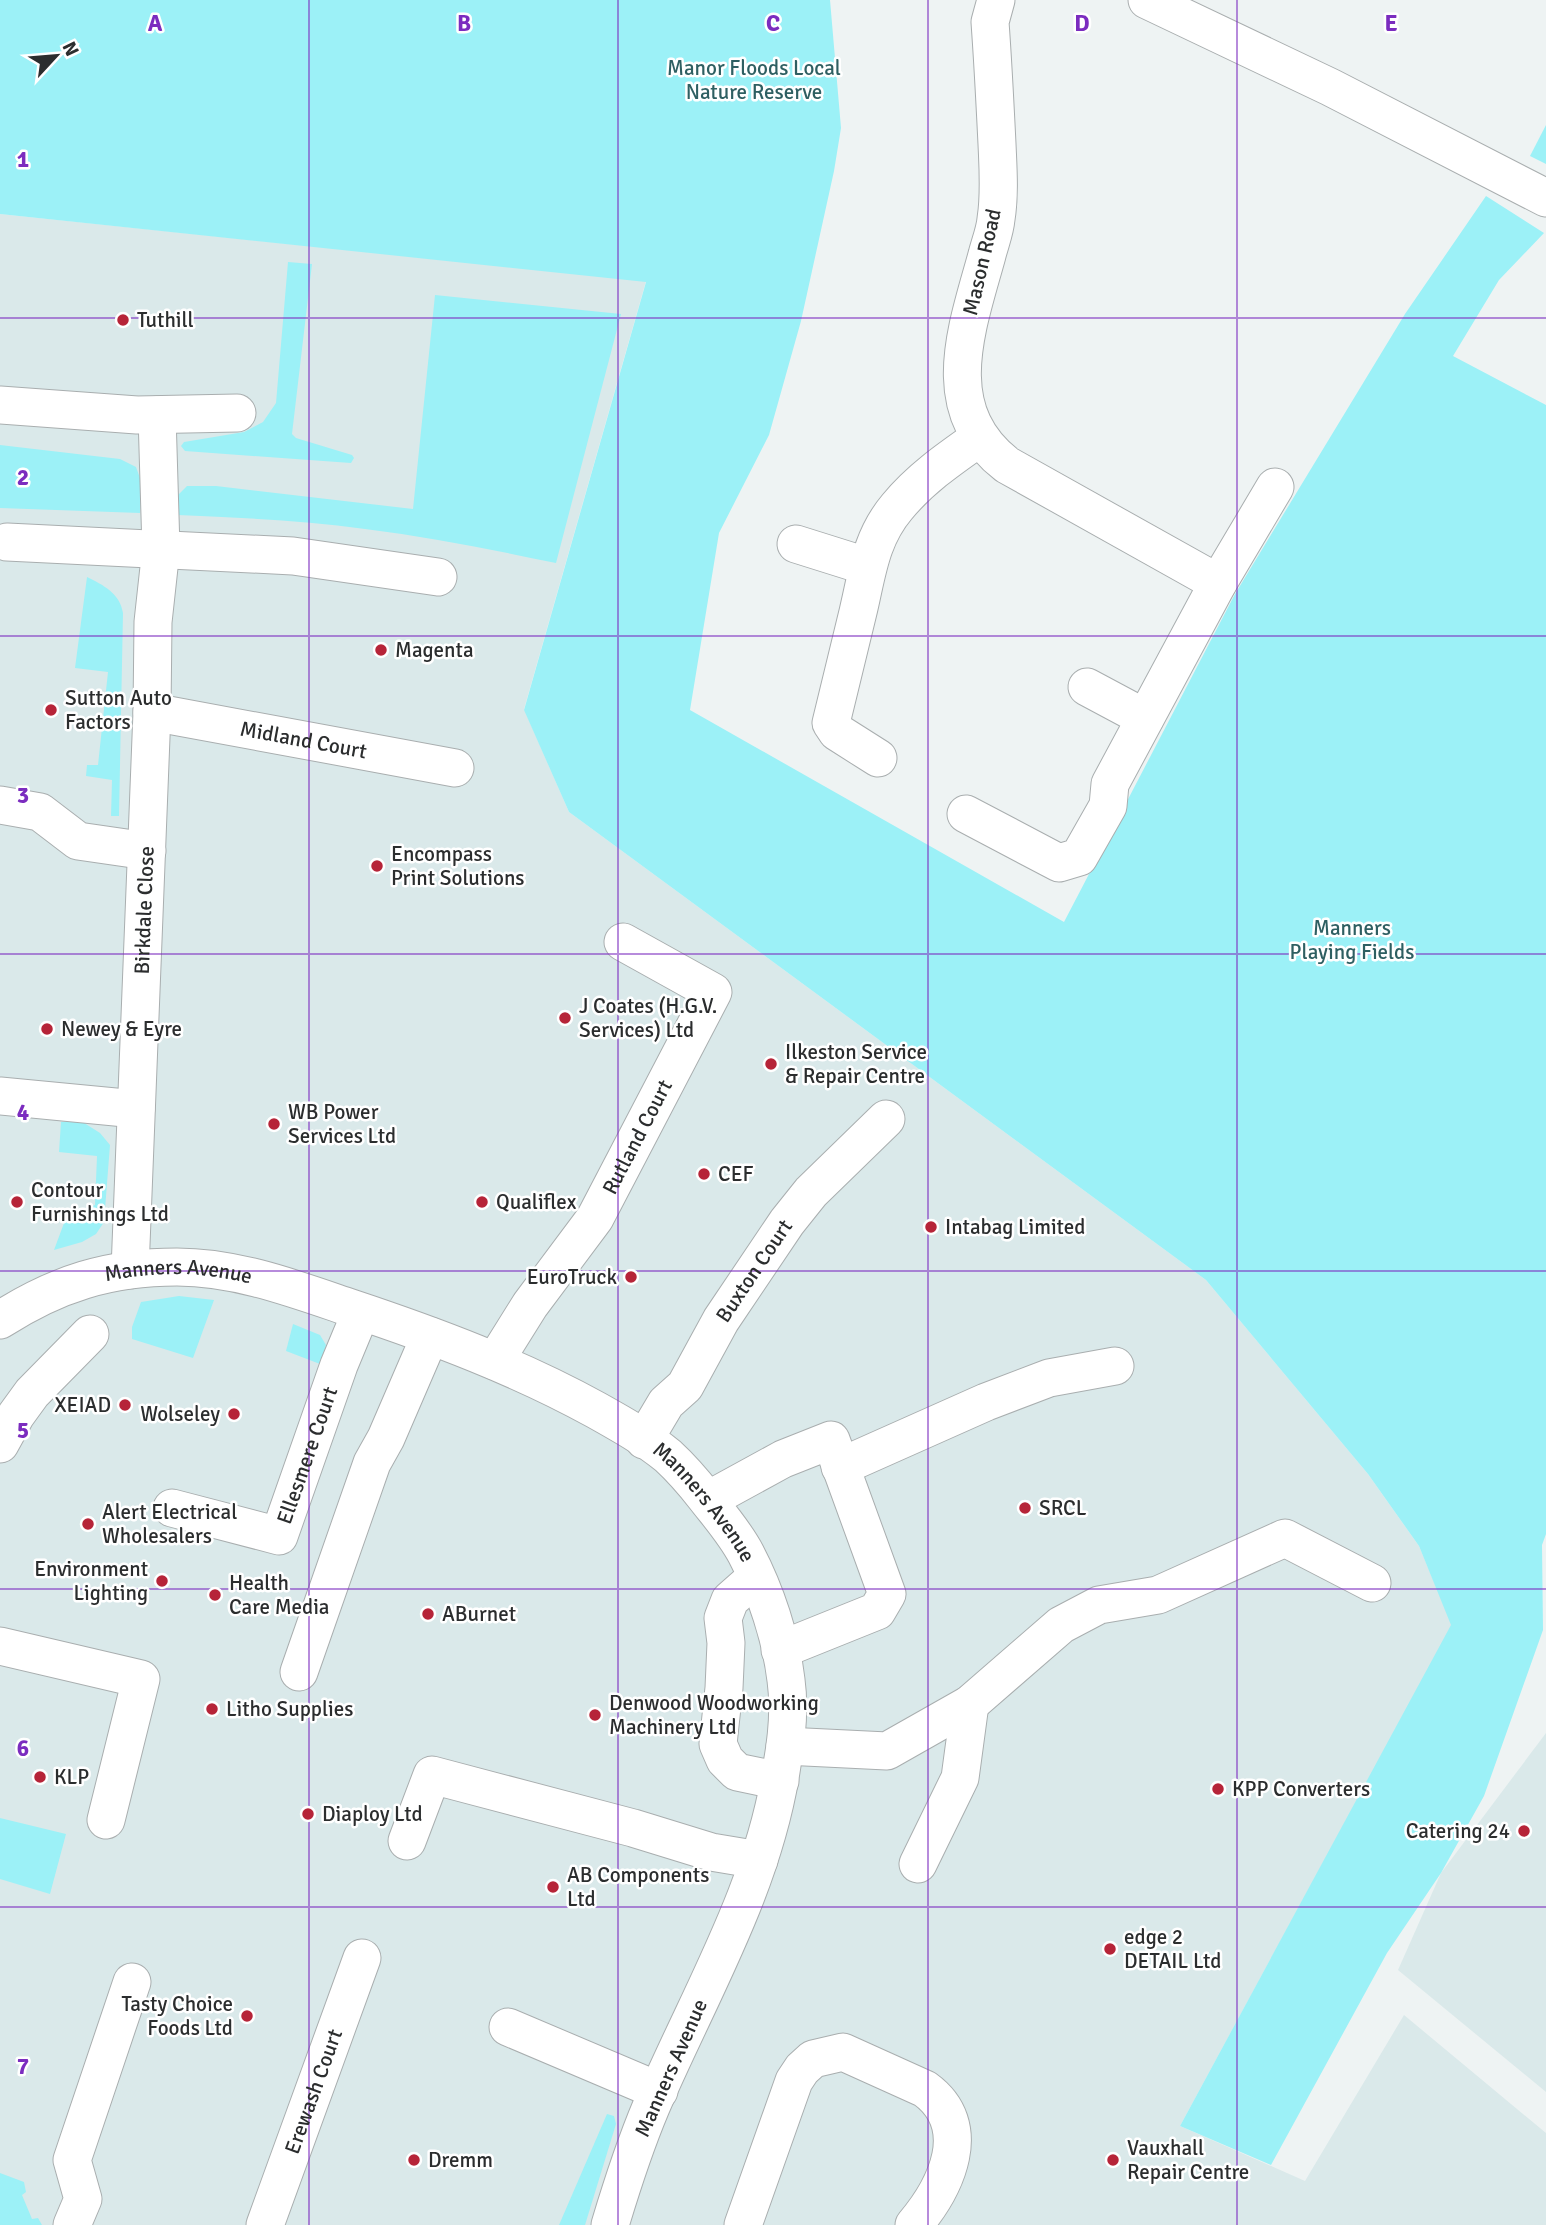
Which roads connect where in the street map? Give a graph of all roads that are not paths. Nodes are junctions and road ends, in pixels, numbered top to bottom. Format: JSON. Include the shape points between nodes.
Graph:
{"nodes":[{"id":1,"x":996,"y":0,"type":"edge"},
{"id":2,"x":1147,"y":0,"type":"edge"},
{"id":3,"x":1185,"y":8,"type":"edge"},
{"id":4,"x":1546,"y":198,"type":"edge"},
{"id":5,"x":0,"y":405,"type":"edge"},
{"id":6,"x":237,"y":414,"type":"dead end"},
{"id":7,"x":157,"y":415,"type":"junction"},
{"id":8,"x":979,"y":438,"type":"junction"},
{"id":9,"x":1275,"y":487,"type":"dead end"},
{"id":10,"x":7,"y":542,"type":"dead end"},
{"id":11,"x":796,"y":544,"type":"dead end"},
{"id":12,"x":161,"y":549,"type":"junction"},
{"id":13,"x":866,"y":566,"type":"junction"},
{"id":14,"x":438,"y":577,"type":"dead end"},
{"id":15,"x":1218,"y":583,"type":"junction"},
{"id":16,"x":1087,"y":687,"type":"dead end"},
{"id":17,"x":152,"y":712,"type":"junction"},
{"id":18,"x":1145,"y":718,"type":"junction"},
{"id":19,"x":878,"y":758,"type":"dead end"},
{"id":20,"x":455,"y":768,"type":"dead end"},
{"id":21,"x":0,"y":806,"type":"edge"},
{"id":22,"x":966,"y":814,"type":"dead end"},
{"id":23,"x":146,"y":851,"type":"junction"},
{"id":24,"x":623,"y":942,"type":"dead end"},
{"id":25,"x":0,"y":1097,"type":"edge"},
{"id":26,"x":136,"y":1109,"type":"junction"},
{"id":27,"x":886,"y":1119,"type":"dead end"},
{"id":28,"x":130,"y":1270,"type":"junction"},
{"id":29,"x":361,"y":1312,"type":"junction"},
{"id":30,"x":0,"y":1320,"type":"edge"},
{"id":31,"x":90,"y":1335,"type":"dead end"},
{"id":32,"x":430,"y":1336,"type":"junction"},
{"id":33,"x":495,"y":1361,"type":"junction"},
{"id":34,"x":1115,"y":1366,"type":"dead end"},
{"id":35,"x":3,"y":1430,"type":"edge"},
{"id":36,"x":644,"y":1440,"type":"junction"},
{"id":37,"x":840,"y":1467,"type":"junction"},
{"id":38,"x":708,"y":1500,"type":"junction"},
{"id":39,"x":172,"y":1508,"type":"dead end"},
{"id":40,"x":756,"y":1577,"type":"junction"},
{"id":41,"x":1372,"y":1583,"type":"dead end"},
{"id":42,"x":0,"y":1646,"type":"edge"},
{"id":43,"x":780,"y":1650,"type":"junction"},
{"id":44,"x":299,"y":1672,"type":"dead end"},
{"id":45,"x":970,"y":1704,"type":"junction"},
{"id":46,"x":783,"y":1764,"type":"junction"},
{"id":47,"x":106,"y":1820,"type":"dead end"},
{"id":48,"x":407,"y":1840,"type":"dead end"},
{"id":49,"x":759,"y":1860,"type":"junction"},
{"id":50,"x":918,"y":1864,"type":"dead end"},
{"id":51,"x":362,"y":1958,"type":"dead end"},
{"id":52,"x":132,"y":1982,"type":"dead end"},
{"id":53,"x":508,"y":2027,"type":"dead end"},
{"id":54,"x":659,"y":2091,"type":"junction"},
{"id":55,"x":72,"y":2225,"type":"edge"},
{"id":56,"x":265,"y":2225,"type":"edge"},
{"id":57,"x":610,"y":2225,"type":"edge"},
{"id":58,"x":744,"y":2225,"type":"edge"},
{"id":59,"x":914,"y":2225,"type":"edge"}],
"edges":[{"from":1,"to":8,"type":"street","name":"Mason Road","via":[[990,22],[996,219],[962,353],[966,406]]},
{"from":2,"to":3,"type":"street"},
{"from":3,"to":4,"type":"street"},
{"from":5,"to":7,"type":"street"},
{"from":6,"to":7,"type":"street"},
{"from":7,"to":12,"type":"street","name":"Birkdale Close"},
{"from":8,"to":13,"type":"street","via":[[938,466],[895,509]]},
{"from":8,"to":15,"type":"street","name":"Mason Road","via":[[1007,465]]},
{"from":9,"to":15,"type":"street"},
{"from":10,"to":12,"type":"street"},
{"from":11,"to":13,"type":"street"},
{"from":12,"to":14,"type":"street","via":[[293,556]]},
{"from":12,"to":17,"type":"street","name":"Birkdale Close","via":[[153,622]]},
{"from":13,"to":19,"type":"street","via":[[831,723],[836,732]]},
{"from":15,"to":18,"type":"street"},
{"from":16,"to":18,"type":"street"},
{"from":17,"to":20,"type":"street","name":"Midland Court"},
{"from":17,"to":23,"type":"street","name":"Birkdale Close"},
{"from":18,"to":22,"type":"street","via":[[1110,784],[1108,806],[1079,857],[1059,863]]},
{"from":21,"to":23,"type":"street","via":[[40,812],[78,841]]},
{"from":23,"to":26,"type":"street","name":"Birkdale Close"},
{"from":24,"to":33,"type":"street","name":"Rutland Court","via":[[713,992],[595,1218]]},
{"from":25,"to":26,"type":"street"},
{"from":26,"to":28,"type":"street","name":"Birkdale Close"},
{"from":27,"to":36,"type":"street","name":"Buxton Court","via":[[787,1222],[721,1320],[685,1386],[666,1403]]},
{"from":28,"to":29,"type":"street","name":"Manners Avenue","via":[[178,1267],[221,1271],[278,1284]]},
{"from":28,"to":30,"type":"street","name":"Manners Avenue","via":[[57,1288]]},
{"from":29,"to":32,"type":"street","name":"Manners Avenue"},
{"from":29,"to":39,"type":"street","name":"Ellesmere Court","via":[[279,1536]]},
{"from":31,"to":35,"type":"street","via":[[32,1393]]},
{"from":32,"to":33,"type":"street","name":"Manners Avenue"},
{"from":32,"to":44,"type":"street","via":[[372,1463]]},
{"from":33,"to":36,"type":"street","name":"Manners Avenue","via":[[572,1397]]},
{"from":34,"to":37,"type":"street","via":[[1049,1378]]},
{"from":36,"to":38,"type":"street","name":"Manners Avenue","via":[[669,1457]]},
{"from":37,"to":38,"type":"street","via":[[831,1440],[783,1459]]},
{"from":37,"to":43,"type":"street","via":[[887,1594],[877,1611]]},
{"from":38,"to":40,"type":"street","name":"Manners Avenue","via":[[745,1552]]},
{"from":40,"to":43,"type":"street","name":"Manners Avenue"},
{"from":40,"to":46,"type":"street","via":[[730,1600],[723,1618],[726,1643],[718,1744],[737,1772]]},
{"from":41,"to":45,"type":"street","via":[[1286,1538],[1158,1595],[1099,1605],[1061,1625]]},
{"from":42,"to":47,"type":"street","via":[[141,1679]]},
{"from":43,"to":46,"type":"street","name":"Manners Avenue","via":[[788,1728]]},
{"from":45,"to":46,"type":"street","via":[[887,1751]]},
{"from":45,"to":50,"type":"street","via":[[960,1778]]},
{"from":46,"to":49,"type":"street","name":"Manners Avenue"},
{"from":48,"to":49,"type":"street","via":[[432,1775],[710,1852]]},
{"from":49,"to":54,"type":"street","name":"Manners Avenue"},
{"from":51,"to":56,"type":"street","name":"Erewash Court"},
{"from":52,"to":55,"type":"street","via":[[72,2160],[83,2199]]},
{"from":53,"to":54,"type":"street"},
{"from":54,"to":57,"type":"street","name":"Manners Avenue"},
{"from":58,"to":59,"type":"street","via":[[798,2075],[813,2059],[843,2052],[925,2089],[936,2096],[950,2120],[950,2164]]}]}
